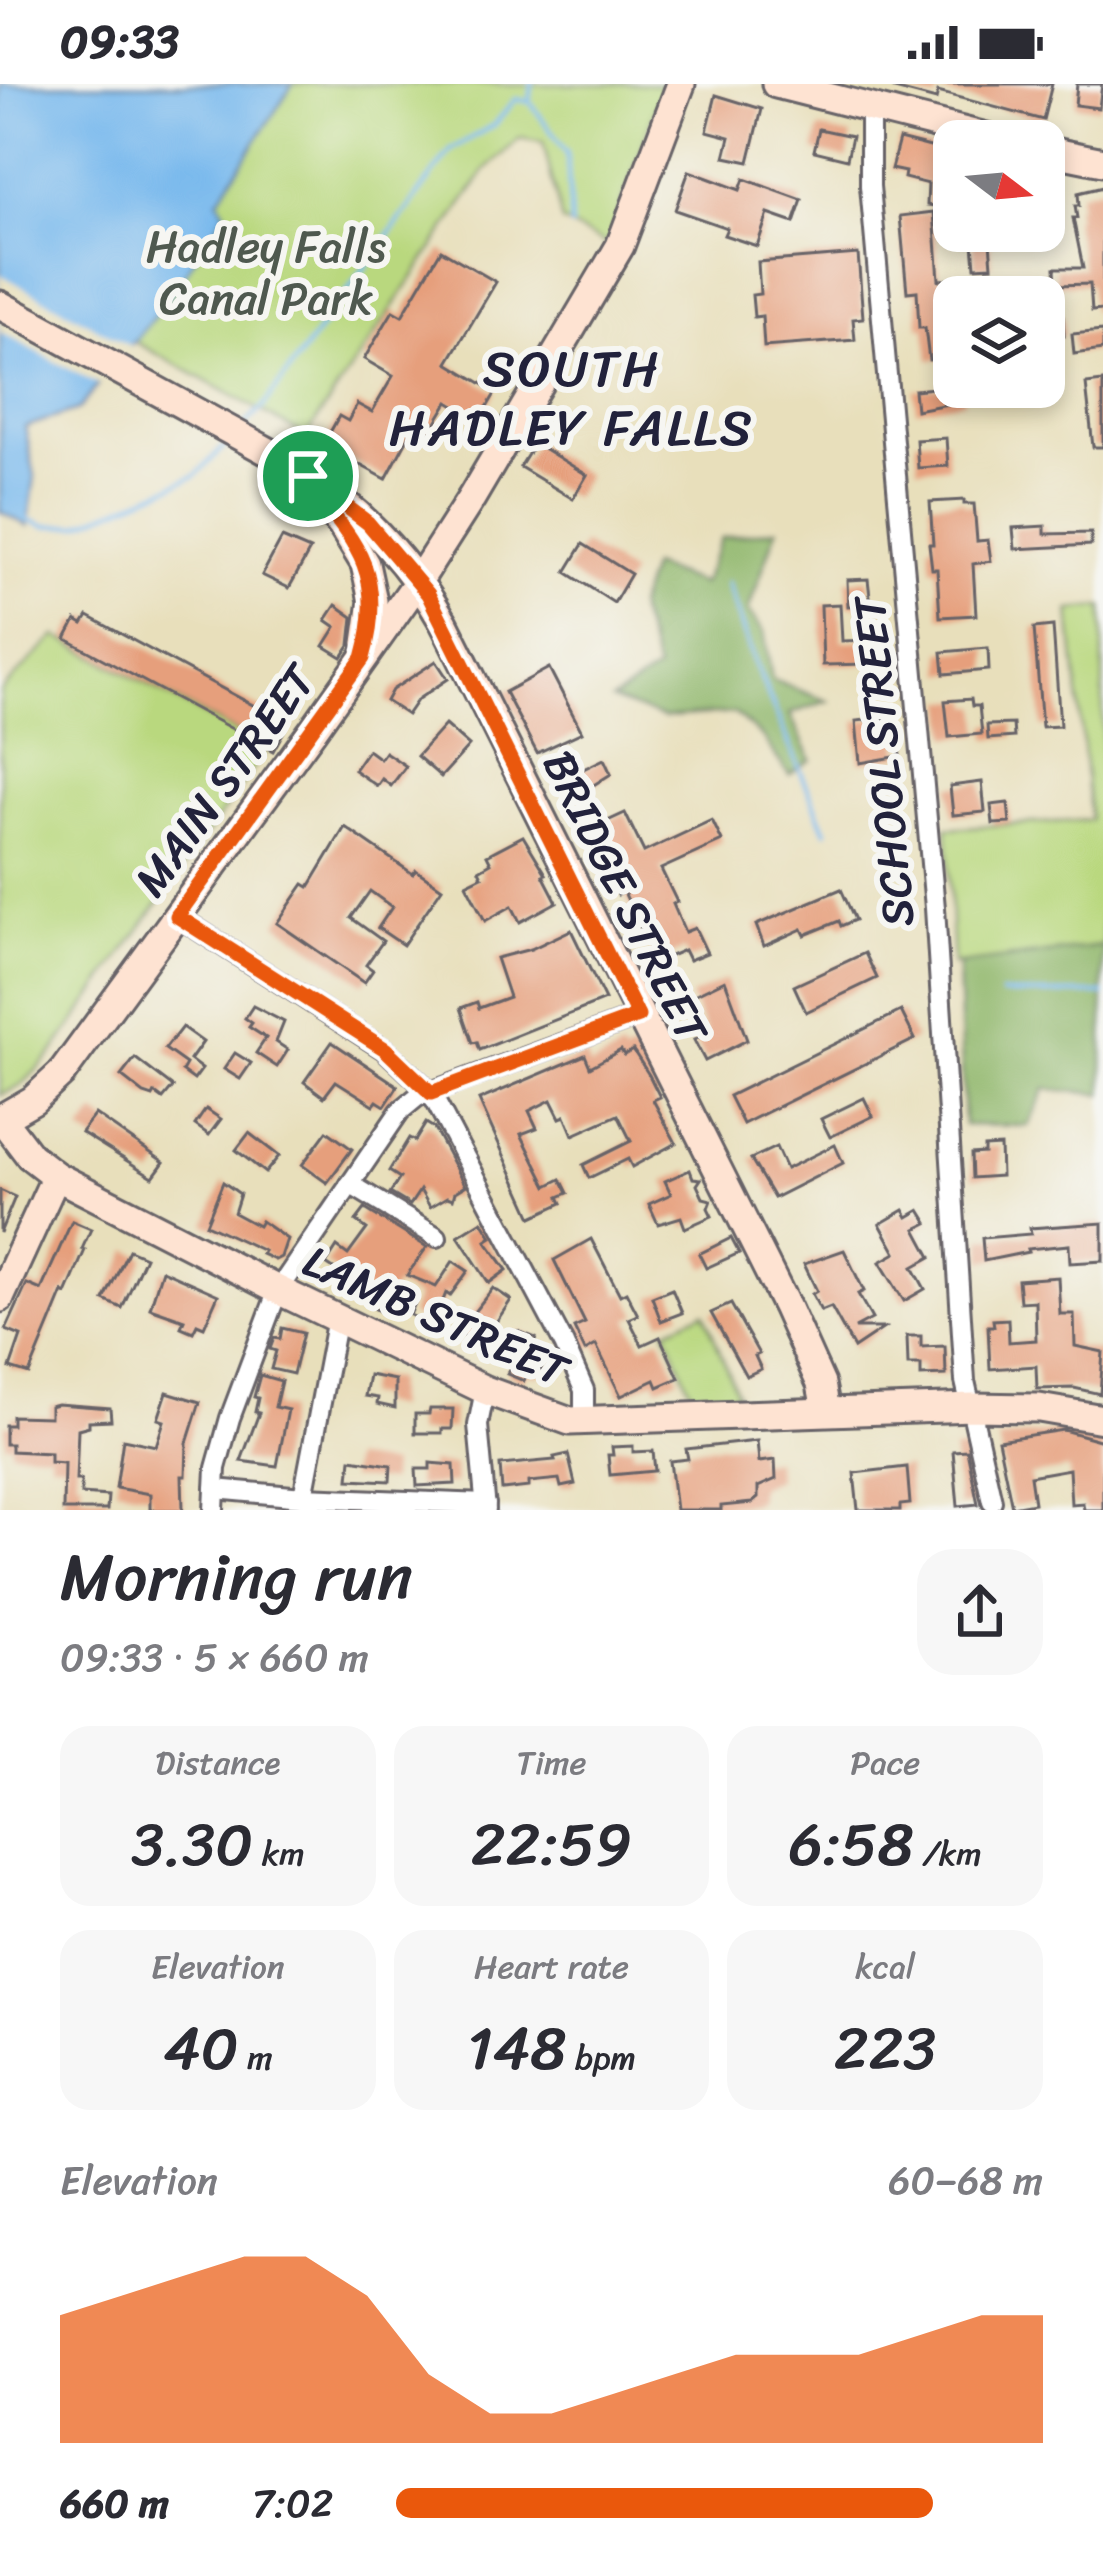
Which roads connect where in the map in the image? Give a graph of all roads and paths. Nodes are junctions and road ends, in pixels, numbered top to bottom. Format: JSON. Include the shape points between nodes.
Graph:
{"nodes":[{"id":1,"x":681,"y":84,"type":"edge"},
{"id":2,"x":776,"y":84,"type":"edge"},
{"id":3,"x":870,"y":109,"type":"junction"},
{"id":4,"x":933,"y":124,"type":"edge"},
{"id":5,"x":1065,"y":154,"type":"edge"},
{"id":6,"x":1103,"y":162,"type":"edge"},
{"id":7,"x":0,"y":305,"type":"edge"},
{"id":8,"x":291,"y":464,"type":"junction"},
{"id":9,"x":418,"y":580,"type":"junction"},
{"id":10,"x":363,"y":658,"type":"junction"},
{"id":11,"x":177,"y":916,"type":"junction"},
{"id":12,"x":638,"y":1016,"type":"junction"},
{"id":13,"x":431,"y":1093,"type":"junction"},
{"id":14,"x":1,"y":1119,"type":"edge"},
{"id":15,"x":56,"y":1176,"type":"junction"},
{"id":16,"x":350,"y":1184,"type":"junction"},
{"id":17,"x":437,"y":1237,"type":"dead end"},
{"id":18,"x":278,"y":1290,"type":"junction"},
{"id":19,"x":0,"y":1298,"type":"edge"},
{"id":20,"x":337,"y":1318,"type":"junction"},
{"id":21,"x":485,"y":1390,"type":"junction"},
{"id":22,"x":973,"y":1407,"type":"junction"},
{"id":23,"x":826,"y":1410,"type":"junction"},
{"id":24,"x":1103,"y":1419,"type":"edge"},
{"id":25,"x":584,"y":1422,"type":"junction"},
{"id":26,"x":215,"y":1489,"type":"junction"},
{"id":27,"x":303,"y":1497,"type":"junction"},
{"id":28,"x":992,"y":1501,"type":"dead end"},
{"id":29,"x":486,"y":1507,"type":"edge"},
{"id":30,"x":214,"y":1510,"type":"edge"}],
"edges":[{"from":1,"to":9,"type":"main road","name":"MAIN STREET","via":[[620,246]]},
{"from":2,"to":3,"type":"main road"},
{"from":3,"to":4,"type":"main road"},
{"from":3,"to":22,"type":"street","name":"SCHOOL STREET","via":[[873,225]]},
{"from":5,"to":6,"type":"main road"},
{"from":7,"to":8,"type":"main road"},
{"from":8,"to":9,"type":"main road","name":"BRIDGE STREET","via":[[356,512]]},
{"from":8,"to":10,"type":"main road","via":[[365,565],[374,612]]},
{"from":9,"to":10,"type":"main road","name":"MAIN STREET"},
{"from":9,"to":12,"type":"main road","name":"BRIDGE STREET"},
{"from":10,"to":11,"type":"main road","name":"MAIN STREET"},
{"from":11,"to":13,"type":"street","via":[[385,1049]]},
{"from":11,"to":14,"type":"main road","name":"MAIN STREET","via":[[62,1073]]},
{"from":12,"to":13,"type":"street"},
{"from":12,"to":23,"type":"main road","name":"BRIDGE STREET","via":[[786,1306]]},
{"from":13,"to":16,"type":"street","via":[[400,1111]]},
{"from":13,"to":25,"type":"street","via":[[564,1344],[584,1390]]},
{"from":14,"to":15,"type":"main road","name":"LAMB STREET"},
{"from":15,"to":18,"type":"main road","name":"LAMB STREET"},
{"from":15,"to":19,"type":"main road"},
{"from":16,"to":17,"type":"street"},
{"from":16,"to":18,"type":"street"},
{"from":18,"to":20,"type":"main road","name":"LAMB STREET"},
{"from":18,"to":26,"type":"street","via":[[230,1418]]},
{"from":20,"to":21,"type":"main road","name":"LAMB STREET"},
{"from":20,"to":27,"type":"street"},
{"from":21,"to":25,"type":"main road","name":"LAMB STREET"},
{"from":21,"to":29,"type":"street","via":[[478,1424]]},
{"from":22,"to":23,"type":"main road","name":"LAMB STREET"},
{"from":22,"to":24,"type":"main road","name":"LAMB STREET"},
{"from":22,"to":28,"type":"street","name":"SCHOOL STREET"},
{"from":23,"to":25,"type":"main road","name":"LAMB STREET"},
{"from":26,"to":27,"type":"street"},
{"from":26,"to":30,"type":"street"},
{"from":27,"to":29,"type":"street"}]}
